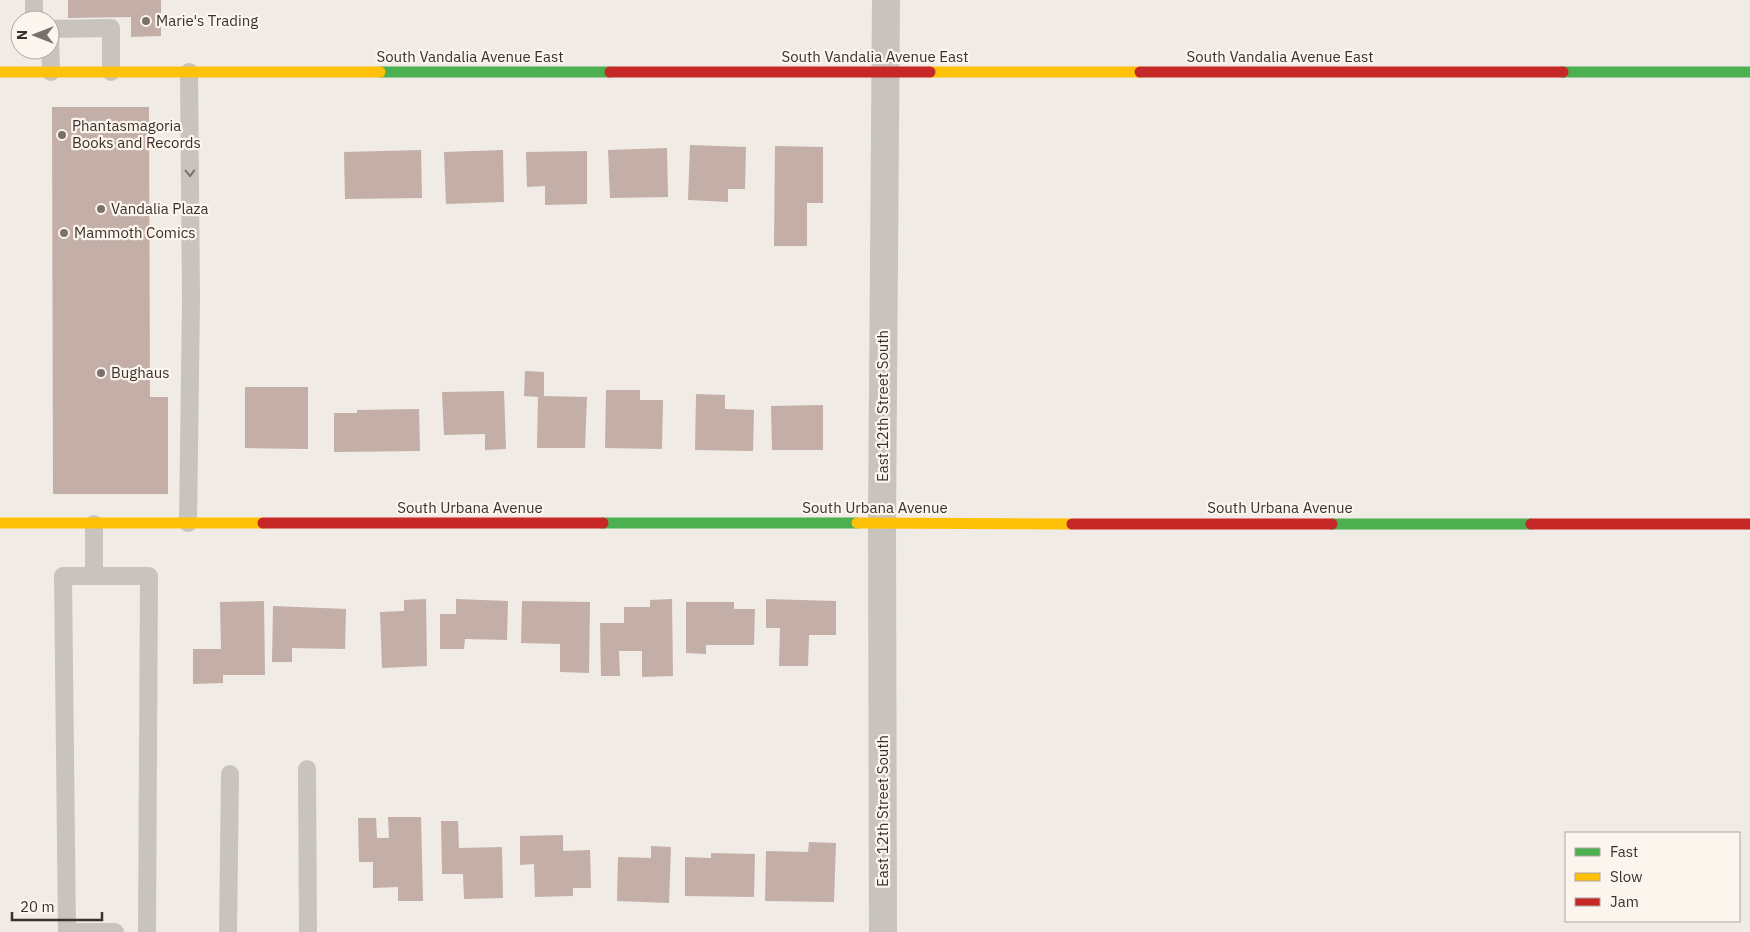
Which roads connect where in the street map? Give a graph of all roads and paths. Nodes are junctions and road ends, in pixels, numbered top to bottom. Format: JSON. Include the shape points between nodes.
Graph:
{"nodes":[{"id":1,"x":886,"y":0,"type":"edge"},
{"id":2,"x":60,"y":29,"type":"edge"},
{"id":3,"x":51,"y":60,"type":"edge"},
{"id":4,"x":0,"y":72,"type":"edge"},
{"id":5,"x":51,"y":72,"type":"junction"},
{"id":6,"x":111,"y":72,"type":"junction"},
{"id":7,"x":189,"y":72,"type":"junction"},
{"id":8,"x":885,"y":72,"type":"junction"},
{"id":9,"x":1750,"y":72,"type":"edge"},
{"id":10,"x":882,"y":522,"type":"junction"},
{"id":11,"x":0,"y":523,"type":"edge"},
{"id":12,"x":94,"y":524,"type":"junction"},
{"id":13,"x":188,"y":524,"type":"junction"},
{"id":14,"x":1750,"y":524,"type":"edge"},
{"id":15,"x":94,"y":576,"type":"junction"},
{"id":16,"x":307,"y":769,"type":"dead end"},
{"id":17,"x":230,"y":774,"type":"dead end"},
{"id":18,"x":67,"y":932,"type":"edge"},
{"id":19,"x":115,"y":932,"type":"edge"},
{"id":20,"x":147,"y":932,"type":"edge"},
{"id":21,"x":228,"y":932,"type":"edge"},
{"id":22,"x":308,"y":932,"type":"edge"},
{"id":23,"x":883,"y":932,"type":"edge"}],
"edges":[{"from":1,"to":8,"type":"street","name":"East 12th Street South"},
{"from":2,"to":6,"type":"lane","via":[[110,28]]},
{"from":3,"to":5,"type":"lane"},
{"from":4,"to":5,"type":"street","name":"South Vandalia Avenue East"},
{"from":5,"to":6,"type":"street","name":"South Vandalia Avenue East"},
{"from":6,"to":7,"type":"street","name":"South Vandalia Avenue East"},
{"from":7,"to":8,"type":"street","name":"South Vandalia Avenue East"},
{"from":7,"to":13,"type":"lane","one_way":true,"via":[[191,299]]},
{"from":8,"to":9,"type":"street","name":"South Vandalia Avenue East"},
{"from":8,"to":10,"type":"street","name":"East 12th Street South"},
{"from":10,"to":13,"type":"street","name":"South Urbana Avenue"},
{"from":10,"to":14,"type":"street","name":"South Urbana Avenue"},
{"from":10,"to":23,"type":"street","name":"East 12th Street South"},
{"from":11,"to":12,"type":"street","name":"South Urbana Avenue"},
{"from":12,"to":13,"type":"street","name":"South Urbana Avenue"},
{"from":12,"to":15,"type":"lane"},
{"from":15,"to":18,"type":"lane","via":[[63,576]]},
{"from":15,"to":20,"type":"lane","via":[[149,576]]},
{"from":16,"to":22,"type":"lane"},
{"from":17,"to":21,"type":"lane"},
{"from":18,"to":19,"type":"lane"}]}
